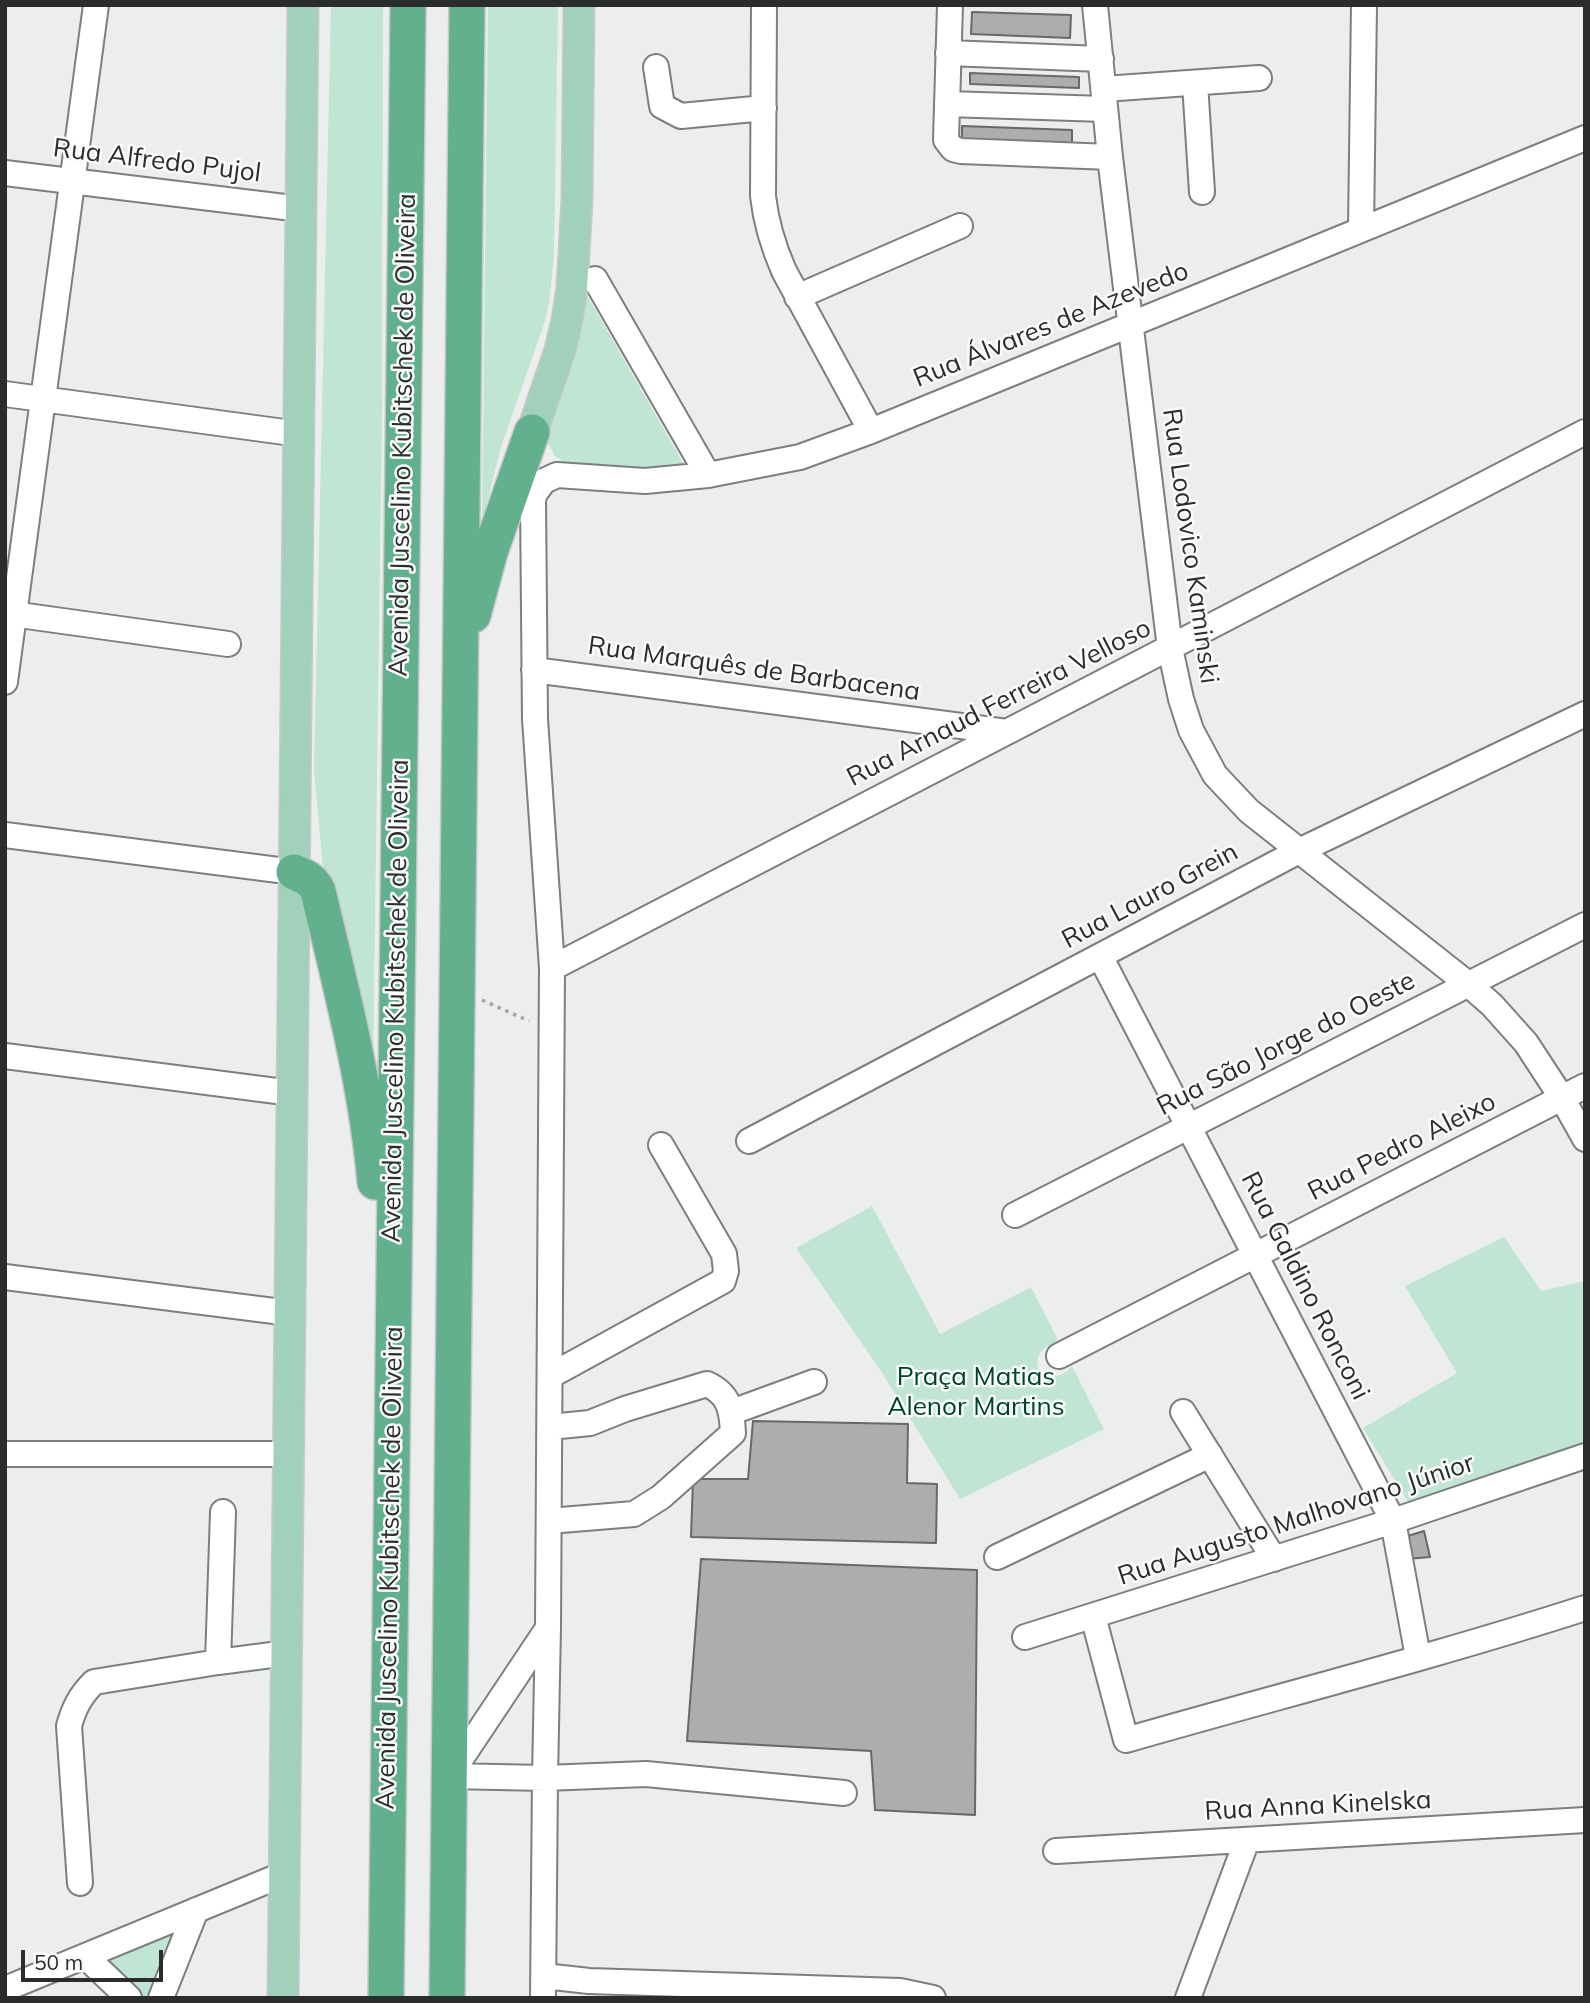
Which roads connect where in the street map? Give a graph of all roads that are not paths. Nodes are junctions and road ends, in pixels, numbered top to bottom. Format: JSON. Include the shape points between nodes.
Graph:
{"nodes":[{"id":1,"x":96,"y":5,"type":"edge"},
{"id":2,"x":303,"y":5,"type":"edge"},
{"id":3,"x":579,"y":5,"type":"edge"},
{"id":4,"x":764,"y":5,"type":"edge"},
{"id":5,"x":950,"y":5,"type":"edge"},
{"id":6,"x":1096,"y":5,"type":"edge"},
{"id":7,"x":1364,"y":5,"type":"edge"},
{"id":8,"x":408,"y":15,"type":"edge"},
{"id":9,"x":467,"y":22,"type":"edge"},
{"id":10,"x":948,"y":53,"type":"junction"},
{"id":11,"x":1101,"y":59,"type":"junction"},
{"id":12,"x":656,"y":67,"type":"dead end"},
{"id":13,"x":1259,"y":78,"type":"dead end"},
{"id":14,"x":1195,"y":83,"type":"junction"},
{"id":15,"x":1105,"y":99,"type":"junction"},
{"id":16,"x":947,"y":104,"type":"junction"},
{"id":17,"x":764,"y":108,"type":"junction"},
{"id":18,"x":1585,"y":138,"type":"edge"},
{"id":19,"x":1110,"y":157,"type":"junction"},
{"id":20,"x":5,"y":173,"type":"edge"},
{"id":21,"x":73,"y":181,"type":"junction"},
{"id":22,"x":1202,"y":192,"type":"dead end"},
{"id":23,"x":301,"y":209,"type":"junction"},
{"id":24,"x":960,"y":226,"type":"dead end"},
{"id":25,"x":1362,"y":229,"type":"junction"},
{"id":26,"x":595,"y":279,"type":"dead end"},
{"id":27,"x":797,"y":297,"type":"junction"},
{"id":28,"x":1130,"y":325,"type":"junction"},
{"id":29,"x":5,"y":394,"type":"edge"},
{"id":30,"x":43,"y":399,"type":"junction"},
{"id":31,"x":871,"y":431,"type":"junction"},
{"id":32,"x":532,"y":432,"type":"joint"},
{"id":33,"x":1585,"y":432,"type":"edge"},
{"id":34,"x":299,"y":434,"type":"junction"},
{"id":35,"x":708,"y":475,"type":"junction"},
{"id":36,"x":10,"y":613,"type":"edge"},
{"id":37,"x":228,"y":644,"type":"dead end"},
{"id":38,"x":1170,"y":648,"type":"junction"},
{"id":39,"x":534,"y":670,"type":"junction"},
{"id":40,"x":460,"y":673,"type":"junction"},
{"id":41,"x":5,"y":682,"type":"edge"},
{"id":42,"x":1585,"y":713,"type":"edge"},
{"id":43,"x":1007,"y":732,"type":"junction"},
{"id":44,"x":5,"y":835,"type":"edge"},
{"id":45,"x":1299,"y":851,"type":"junction"},
{"id":46,"x":295,"y":872,"type":"junction"},
{"id":47,"x":1585,"y":925,"type":"edge"},
{"id":48,"x":1100,"y":956,"type":"junction"},
{"id":49,"x":552,"y":968,"type":"junction"},
{"id":50,"x":1468,"y":984,"type":"junction"},
{"id":51,"x":5,"y":1056,"type":"edge"},
{"id":52,"x":1585,"y":1086,"type":"edge"},
{"id":53,"x":292,"y":1093,"type":"junction"},
{"id":54,"x":1562,"y":1098,"type":"junction"},
{"id":55,"x":1189,"y":1127,"type":"junction"},
{"id":56,"x":1585,"y":1139,"type":"edge"},
{"id":57,"x":749,"y":1141,"type":"dead end"},
{"id":58,"x":661,"y":1144,"type":"dead end"},
{"id":59,"x":1014,"y":1215,"type":"dead end"},
{"id":60,"x":1255,"y":1256,"type":"junction"},
{"id":61,"x":5,"y":1277,"type":"edge"},
{"id":62,"x":290,"y":1313,"type":"junction"},
{"id":63,"x":1059,"y":1356,"type":"dead end"},
{"id":64,"x":392,"y":1370,"type":"junction"},
{"id":65,"x":550,"y":1376,"type":"junction"},
{"id":66,"x":814,"y":1382,"type":"dead end"},
{"id":67,"x":732,"y":1412,"type":"junction"},
{"id":68,"x":1183,"y":1412,"type":"dead end"},
{"id":69,"x":550,"y":1427,"type":"junction"},
{"id":70,"x":5,"y":1454,"type":"edge"},
{"id":71,"x":289,"y":1454,"type":"junction"},
{"id":72,"x":1210,"y":1455,"type":"junction"},
{"id":73,"x":1585,"y":1456,"type":"edge"},
{"id":74,"x":223,"y":1512,"type":"dead end"},
{"id":75,"x":549,"y":1521,"type":"junction"},
{"id":76,"x":1392,"y":1521,"type":"junction"},
{"id":77,"x":997,"y":1557,"type":"dead end"},
{"id":78,"x":1275,"y":1559,"type":"junction"},
{"id":79,"x":1585,"y":1608,"type":"edge"},
{"id":80,"x":1093,"y":1616,"type":"junction"},
{"id":81,"x":548,"y":1627,"type":"junction"},
{"id":82,"x":1025,"y":1637,"type":"dead end"},
{"id":83,"x":287,"y":1653,"type":"junction"},
{"id":84,"x":1419,"y":1657,"type":"junction"},
{"id":85,"x":218,"y":1662,"type":"junction"},
{"id":86,"x":449,"y":1776,"type":"junction"},
{"id":87,"x":545,"y":1778,"type":"junction"},
{"id":88,"x":844,"y":1793,"type":"dead end"},
{"id":89,"x":1585,"y":1820,"type":"edge"},
{"id":90,"x":1247,"y":1840,"type":"junction"},
{"id":91,"x":1056,"y":1851,"type":"dead end"},
{"id":92,"x":284,"y":1874,"type":"junction"},
{"id":93,"x":80,"y":1883,"type":"dead end"},
{"id":94,"x":196,"y":1910,"type":"junction"},
{"id":95,"x":85,"y":1956,"type":"junction"},
{"id":96,"x":543,"y":1987,"type":"edge"},
{"id":97,"x":5,"y":1990,"type":"edge"},
{"id":98,"x":129,"y":1998,"type":"edge"},
{"id":99,"x":161,"y":1998,"type":"edge"},
{"id":100,"x":283,"y":1998,"type":"edge"},
{"id":101,"x":386,"y":1998,"type":"edge"},
{"id":102,"x":447,"y":1998,"type":"edge"},
{"id":103,"x":933,"y":1998,"type":"edge"},
{"id":104,"x":1188,"y":1998,"type":"edge"}],
"edges":[{"from":1,"to":21,"type":"street"},
{"from":2,"to":23,"type":"main road"},
{"from":3,"to":32,"type":"main road","via":[[578,200],[572,288],[560,350]]},
{"from":4,"to":17,"type":"street"},
{"from":5,"to":10,"type":"street"},
{"from":6,"to":11,"type":"street","name":"Rua Lodovico Kaminski"},
{"from":7,"to":25,"type":"street"},
{"from":8,"to":64,"type":"highway","name":"Avenida Juscelino Kubitschek de Oliveira"},
{"from":9,"to":40,"type":"highway"},
{"from":10,"to":11,"type":"street"},
{"from":10,"to":16,"type":"street"},
{"from":11,"to":15,"type":"street","name":"Rua Lodovico Kaminski"},
{"from":12,"to":17,"type":"street","via":[[662,106],[681,116]]},
{"from":13,"to":14,"type":"street"},
{"from":14,"to":15,"type":"street"},
{"from":14,"to":22,"type":"street"},
{"from":15,"to":16,"type":"street"},
{"from":15,"to":19,"type":"street","name":"Rua Lodovico Kaminski"},
{"from":16,"to":19,"type":"street","via":[[946,140],[953,149]]},
{"from":17,"to":27,"type":"street","via":[[766,222],[772,246]]},
{"from":18,"to":25,"type":"street","name":"Rua Álvares de Azevedo"},
{"from":19,"to":28,"type":"street","name":"Rua Lodovico Kaminski"},
{"from":20,"to":21,"type":"street","name":"Rua Alfredo Pujol"},
{"from":21,"to":23,"type":"street","name":"Rua Alfredo Pujol"},
{"from":21,"to":30,"type":"street"},
{"from":23,"to":34,"type":"main road"},
{"from":24,"to":27,"type":"street"},
{"from":25,"to":28,"type":"street","name":"Rua Álvares de Azevedo"},
{"from":26,"to":35,"type":"street"},
{"from":27,"to":31,"type":"street"},
{"from":28,"to":31,"type":"street","name":"Rua Álvares de Azevedo"},
{"from":28,"to":38,"type":"street","name":"Rua Lodovico Kaminski"},
{"from":29,"to":30,"type":"street"},
{"from":30,"to":34,"type":"street"},
{"from":30,"to":36,"type":"street"},
{"from":31,"to":35,"type":"street","name":"Rua Álvares de Azevedo","via":[[800,457]]},
{"from":32,"to":40,"type":"highway","via":[[484,571]]},
{"from":33,"to":38,"type":"street","name":"Rua Arnaud Ferreira Velloso"},
{"from":34,"to":46,"type":"main road"},
{"from":35,"to":39,"type":"street","name":"Rua Álvares de Azevedo","via":[[645,481],[557,475],[544,481],[533,500]]},
{"from":36,"to":37,"type":"street"},
{"from":36,"to":41,"type":"street"},
{"from":38,"to":43,"type":"street","name":"Rua Arnaud Ferreira Velloso"},
{"from":38,"to":45,"type":"street","name":"Rua Lodovico Kaminski","via":[[1188,720],[1215,775],[1249,811]]},
{"from":39,"to":43,"type":"street","name":"Rua Marquês de Barbacena"},
{"from":39,"to":49,"type":"street"},
{"from":40,"to":86,"type":"highway"},
{"from":42,"to":45,"type":"street","name":"Rua Lauro Grein"},
{"from":43,"to":49,"type":"street","name":"Rua Arnaud Ferreira Velloso"},
{"from":44,"to":46,"type":"street"},
{"from":45,"to":48,"type":"street","name":"Rua Lauro Grein"},
{"from":45,"to":50,"type":"street","name":"Rua Lodovico Kaminski"},
{"from":46,"to":53,"type":"main road"},
{"from":46,"to":64,"type":"highway","via":[[308,878],[318,891],[360,1074]]},
{"from":47,"to":50,"type":"street","name":"Rua São Jorge do Oeste"},
{"from":48,"to":55,"type":"street","name":"Rua Galdino Ronconi"},
{"from":48,"to":57,"type":"street","name":"Rua Lauro Grein"},
{"from":49,"to":65,"type":"street"},
{"from":50,"to":54,"type":"street","name":"Rua Lodovico Kaminski","via":[[1527,1043]]},
{"from":50,"to":55,"type":"street","name":"Rua São Jorge do Oeste"},
{"from":51,"to":53,"type":"street"},
{"from":52,"to":54,"type":"street","name":"Rua Pedro Aleixo"},
{"from":53,"to":62,"type":"main road"},
{"from":54,"to":56,"type":"street","name":"Rua Lodovico Kaminski"},
{"from":54,"to":60,"type":"street","name":"Rua Pedro Aleixo"},
{"from":55,"to":59,"type":"street","name":"Rua São Jorge do Oeste"},
{"from":55,"to":60,"type":"street","name":"Rua Galdino Ronconi"},
{"from":58,"to":65,"type":"street","via":[[724,1254],[723,1281]]},
{"from":60,"to":63,"type":"street","name":"Rua Pedro Aleixo"},
{"from":60,"to":76,"type":"street","name":"Rua Galdino Ronconi"},
{"from":61,"to":62,"type":"street"},
{"from":62,"to":71,"type":"main road"},
{"from":64,"to":101,"type":"highway","name":"Avenida Juscelino Kubitschek de Oliveira"},
{"from":65,"to":69,"type":"street"},
{"from":66,"to":67,"type":"street"},
{"from":67,"to":69,"type":"street","via":[[719,1390],[707,1384],[590,1423]]},
{"from":67,"to":75,"type":"street","via":[[733,1433],[662,1497],[634,1514]]},
{"from":68,"to":72,"type":"street"},
{"from":69,"to":75,"type":"street"},
{"from":70,"to":71,"type":"street"},
{"from":71,"to":83,"type":"main road"},
{"from":72,"to":77,"type":"street"},
{"from":72,"to":78,"type":"street"},
{"from":73,"to":76,"type":"street","name":"Rua Augusto Malhovano Júnior"},
{"from":74,"to":85,"type":"street"},
{"from":75,"to":81,"type":"street"},
{"from":76,"to":78,"type":"street","name":"Rua Augusto Malhovano Júnior"},
{"from":76,"to":84,"type":"street","name":"Rua Galdino Ronconi"},
{"from":78,"to":80,"type":"street","name":"Rua Augusto Malhovano Júnior"},
{"from":79,"to":84,"type":"street"},
{"from":80,"to":82,"type":"street","name":"Rua Augusto Malhovano Júnior"},
{"from":80,"to":84,"type":"street","via":[[1126,1740]]},
{"from":81,"to":86,"type":"street"},
{"from":81,"to":87,"type":"street"},
{"from":83,"to":85,"type":"street"},
{"from":83,"to":92,"type":"main road"},
{"from":85,"to":93,"type":"street","via":[[94,1682],[81,1694],[69,1726]]},
{"from":86,"to":87,"type":"street"},
{"from":86,"to":102,"type":"highway"},
{"from":87,"to":88,"type":"street","via":[[646,1774]]},
{"from":87,"to":96,"type":"street"},
{"from":89,"to":90,"type":"street","name":"Rua Anna Kinelska"},
{"from":90,"to":91,"type":"street","name":"Rua Anna Kinelska"},
{"from":90,"to":104,"type":"street"},
{"from":92,"to":94,"type":"street"},
{"from":92,"to":100,"type":"main road"},
{"from":94,"to":95,"type":"street"},
{"from":94,"to":99,"type":"street"},
{"from":95,"to":97,"type":"street"},
{"from":95,"to":98,"type":"street"},
{"from":96,"to":103,"type":"street","via":[[589,1981],[900,1991]]}]}
